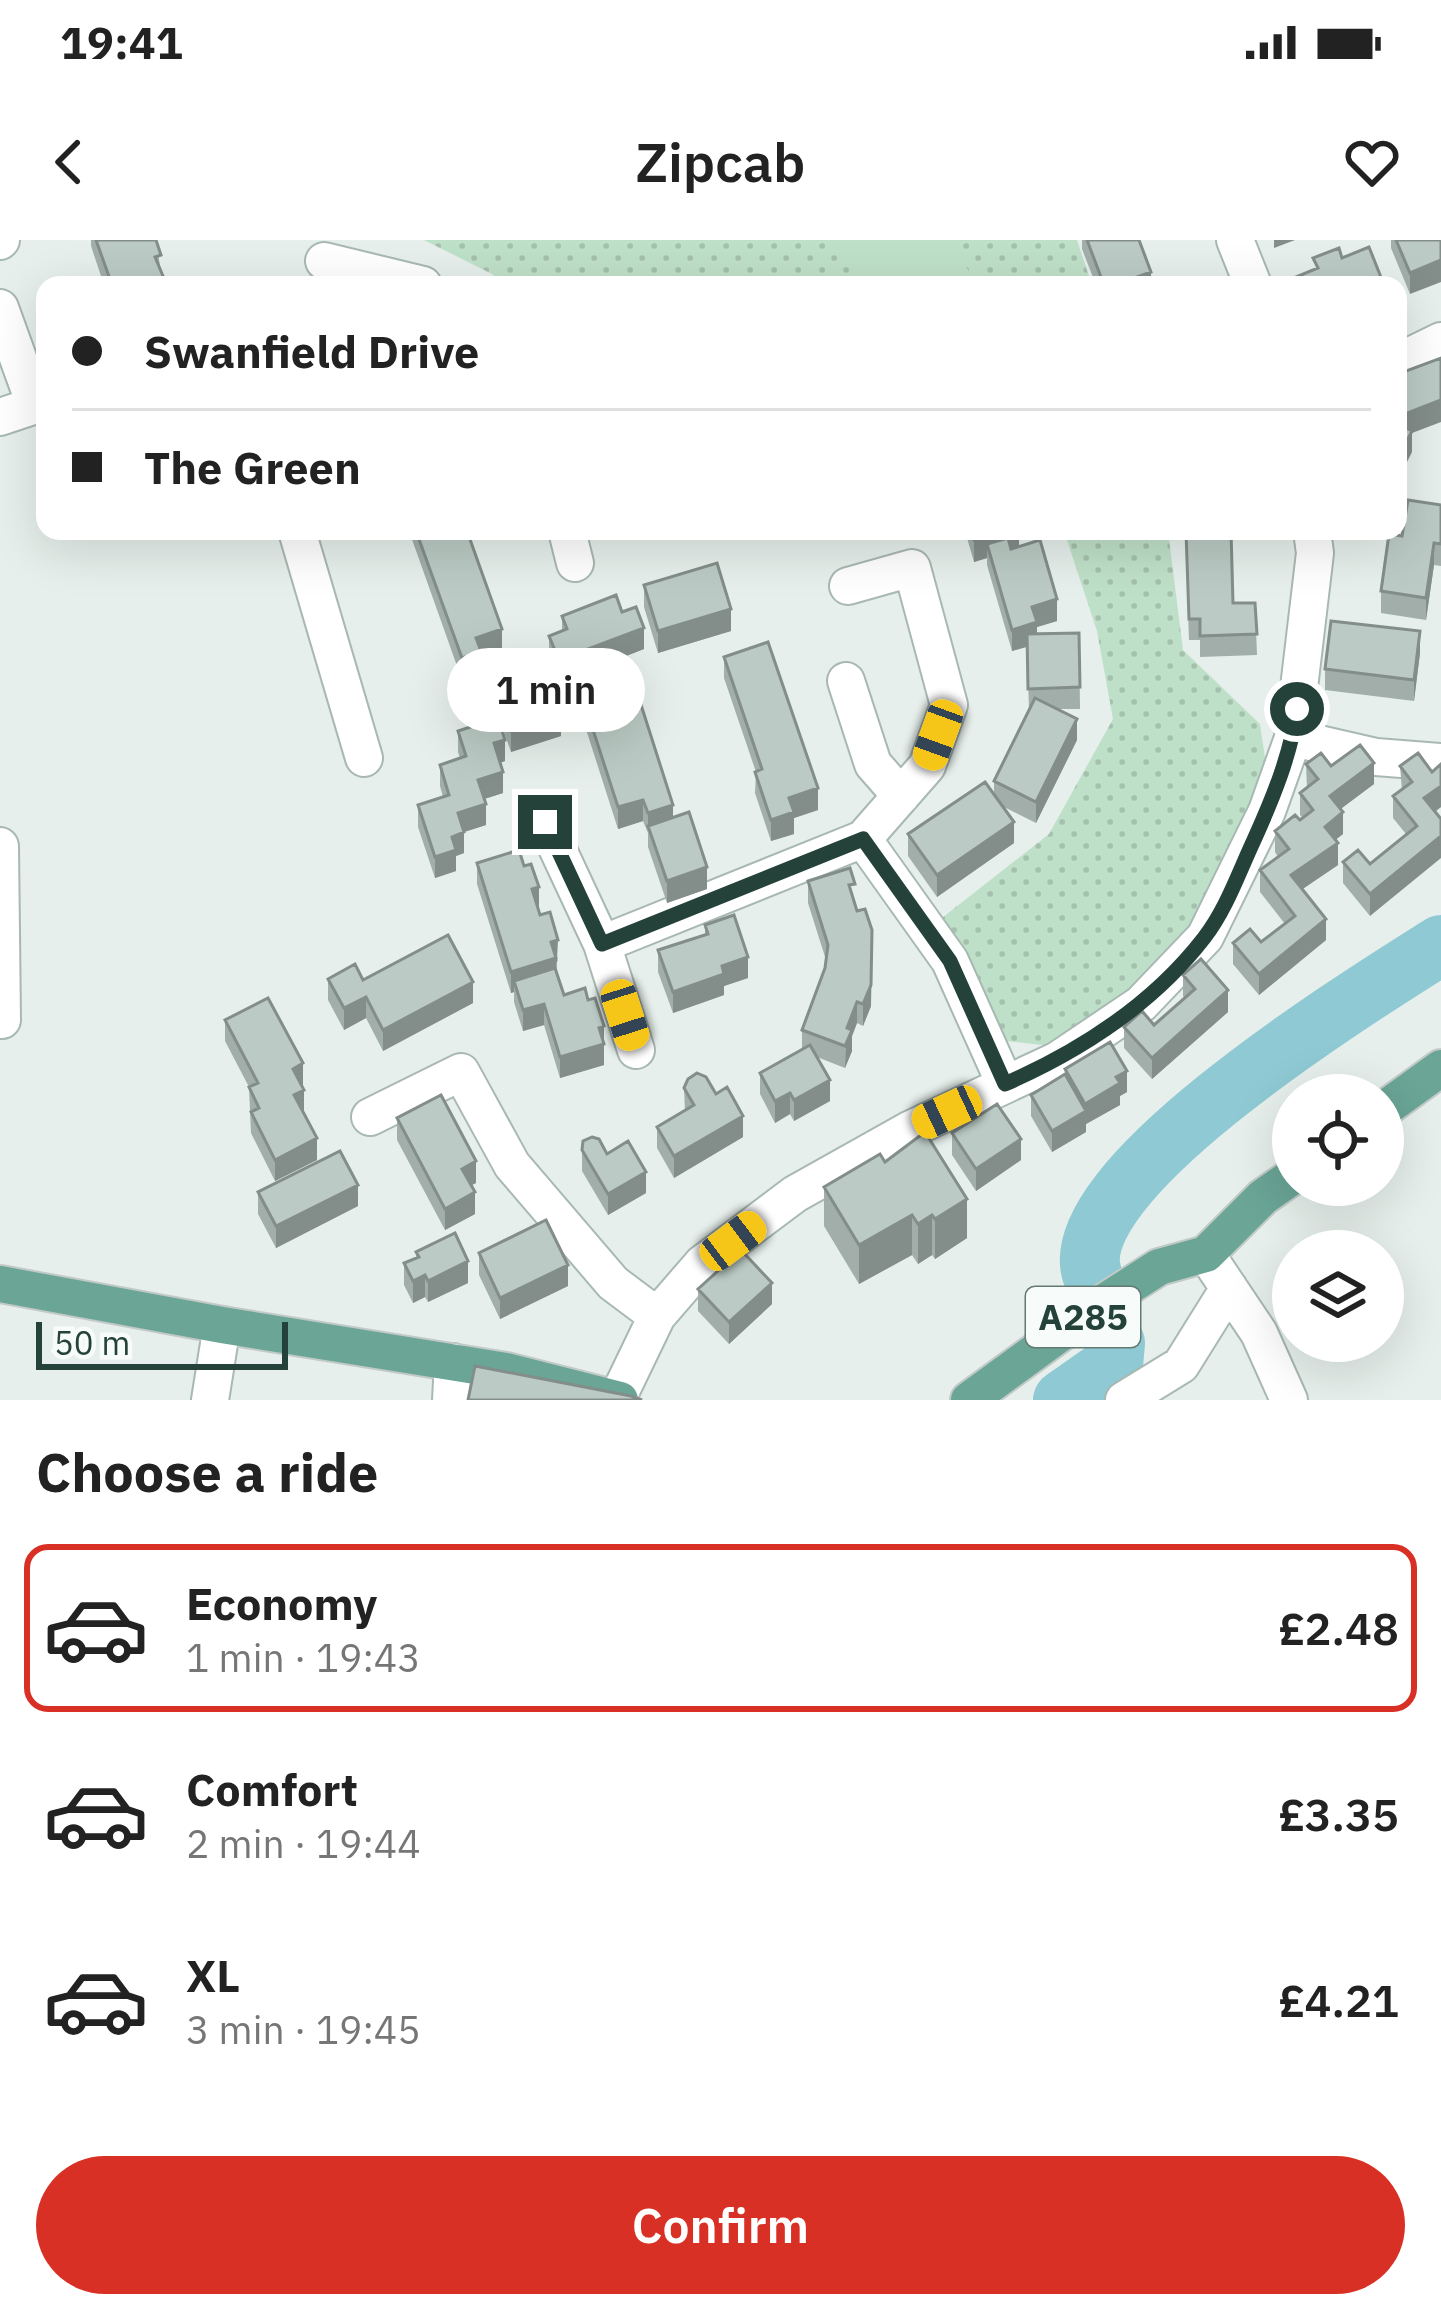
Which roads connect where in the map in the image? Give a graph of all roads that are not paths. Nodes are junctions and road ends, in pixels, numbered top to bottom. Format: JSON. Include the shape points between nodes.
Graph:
{"nodes":[{"id":1,"x":1235,"y":240,"type":"edge"},
{"id":2,"x":320,"y":262,"type":"edge"},
{"id":3,"x":383,"y":276,"type":"edge"},
{"id":4,"x":1249,"y":276,"type":"edge"},
{"id":5,"x":0,"y":308,"type":"edge"},
{"id":6,"x":1441,"y":341,"type":"edge"},
{"id":7,"x":1407,"y":358,"type":"edge"},
{"id":8,"x":36,"y":394,"type":"edge"},
{"id":9,"x":36,"y":405,"type":"edge"},
{"id":10,"x":0,"y":417,"type":"edge"},
{"id":11,"x":300,"y":540,"type":"edge"},
{"id":12,"x":1313,"y":540,"type":"edge"},
{"id":13,"x":848,"y":586,"type":"dead end"},
{"id":14,"x":846,"y":681,"type":"dead end"},
{"id":15,"x":1293,"y":738,"type":"junction"},
{"id":16,"x":364,"y":758,"type":"dead end"},
{"id":17,"x":1441,"y":762,"type":"edge"},
{"id":18,"x":901,"y":796,"type":"junction"},
{"id":19,"x":545,"y":822,"type":"dead end"},
{"id":20,"x":863,"y":839,"type":"junction"},
{"id":21,"x":0,"y":846,"type":"edge"},
{"id":22,"x":602,"y":944,"type":"junction"},
{"id":23,"x":2,"y":1020,"type":"edge"},
{"id":24,"x":636,"y":1050,"type":"dead end"},
{"id":25,"x":1441,"y":1068,"type":"edge"},
{"id":26,"x":1005,"y":1084,"type":"junction"},
{"id":27,"x":1404,"y":1095,"type":"edge"},
{"id":28,"x":370,"y":1117,"type":"dead end"},
{"id":29,"x":1272,"y":1191,"type":"edge"},
{"id":30,"x":1206,"y":1254,"type":"junction"},
{"id":31,"x":0,"y":1284,"type":"edge"},
{"id":32,"x":1229,"y":1288,"type":"junction"},
{"id":33,"x":657,"y":1316,"type":"junction"},
{"id":34,"x":221,"y":1325,"type":"junction"},
{"id":35,"x":453,"y":1362,"type":"junction"},
{"id":36,"x":618,"y":1399,"type":"edge"},
{"id":37,"x":210,"y":1400,"type":"edge"},
{"id":38,"x":451,"y":1400,"type":"edge"},
{"id":39,"x":970,"y":1400,"type":"edge"},
{"id":40,"x":1124,"y":1400,"type":"edge"},
{"id":41,"x":1289,"y":1400,"type":"edge"}],
"edges":[{"from":1,"to":4,"type":"street"},
{"from":2,"to":3,"type":"street"},
{"from":5,"to":8,"type":"street"},
{"from":6,"to":7,"type":"street"},
{"from":9,"to":10,"type":"street"},
{"from":11,"to":16,"type":"street"},
{"from":12,"to":15,"type":"street"},
{"from":13,"to":18,"type":"street","via":[[912,568],[949,705],[927,766]]},
{"from":14,"to":18,"type":"street","via":[[873,764]]},
{"from":15,"to":17,"type":"street"},
{"from":15,"to":26,"type":"street","via":[[1267,812],[1205,937],[1141,1004],[1058,1060]]},
{"from":18,"to":20,"type":"street"},
{"from":19,"to":22,"type":"street"},
{"from":20,"to":22,"type":"street"},
{"from":20,"to":26,"type":"street","via":[[950,961]]},
{"from":21,"to":23,"type":"street"},
{"from":22,"to":24,"type":"street"},
{"from":25,"to":27,"type":"main road"},
{"from":26,"to":33,"type":"street","via":[[796,1194],[702,1264]]},
{"from":28,"to":33,"type":"street","via":[[461,1072],[512,1165],[613,1282]]},
{"from":29,"to":30,"type":"main road","number":"A285"},
{"from":30,"to":32,"type":"street"},
{"from":30,"to":39,"type":"main road","number":"A285","via":[[1159,1268]]},
{"from":31,"to":34,"type":"main road"},
{"from":32,"to":40,"type":"street","via":[[1181,1365]]},
{"from":32,"to":41,"type":"street"},
{"from":33,"to":36,"type":"street"},
{"from":34,"to":35,"type":"main road"},
{"from":34,"to":37,"type":"street"},
{"from":35,"to":36,"type":"main road"},
{"from":35,"to":38,"type":"street"}]}
